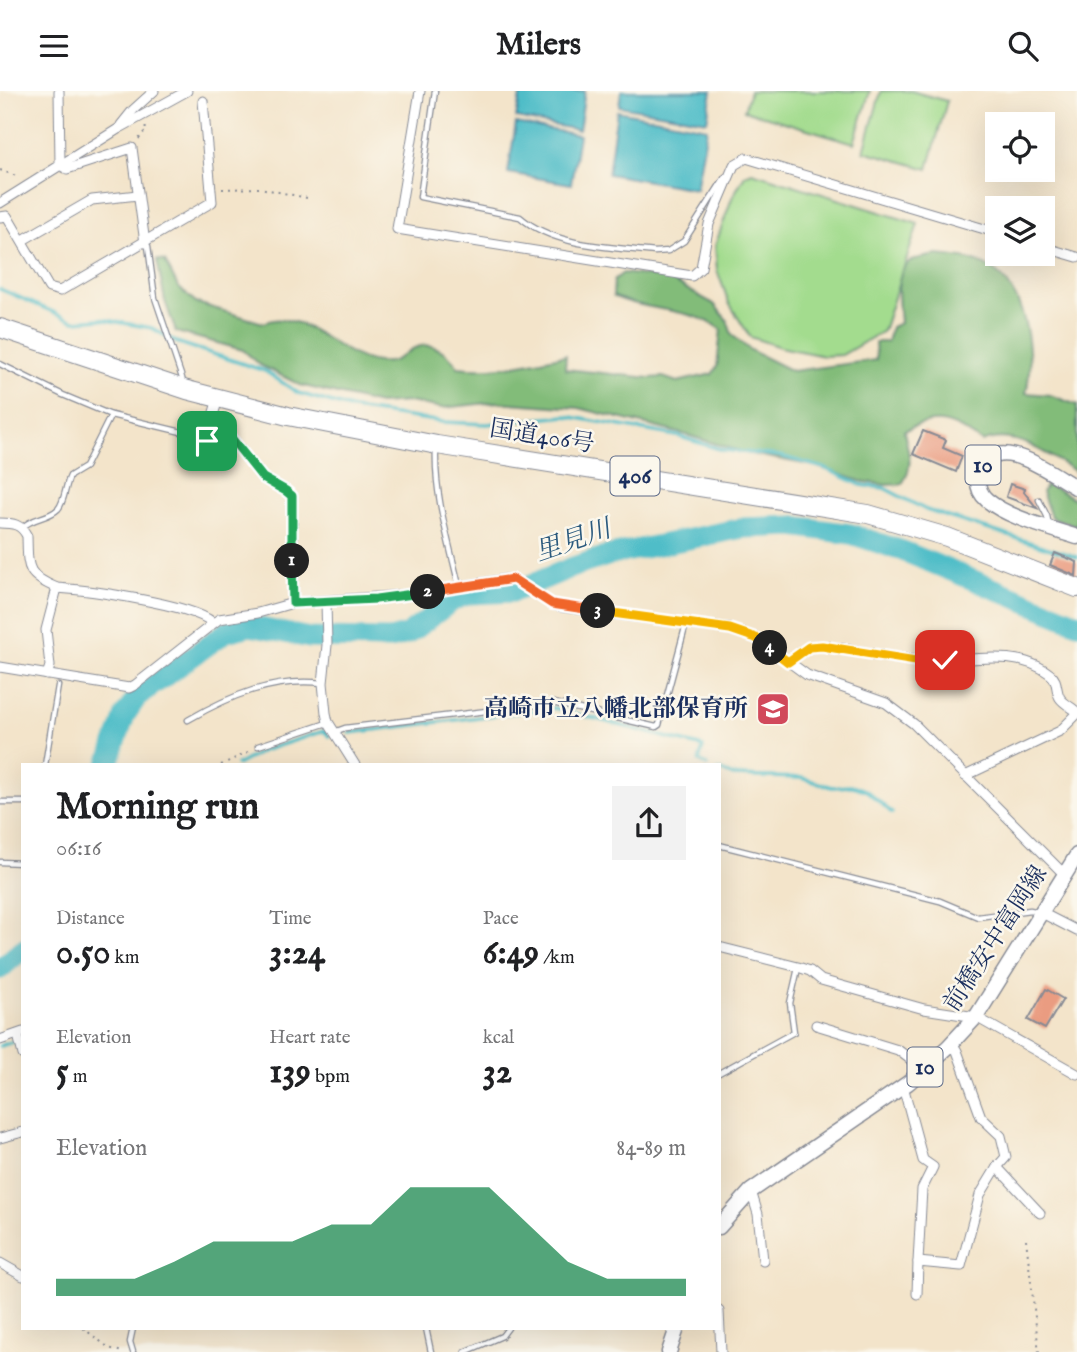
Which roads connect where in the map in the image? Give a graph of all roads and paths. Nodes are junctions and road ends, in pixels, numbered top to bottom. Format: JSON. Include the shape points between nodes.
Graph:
{"nodes":[{"id":1,"x":59,"y":91,"type":"edge"},
{"id":2,"x":154,"y":91,"type":"edge"},
{"id":3,"x":187,"y":91,"type":"edge"},
{"id":4,"x":420,"y":91,"type":"edge"},
{"id":5,"x":435,"y":91,"type":"edge"},
{"id":6,"x":203,"y":101,"type":"dead end"},
{"id":7,"x":118,"y":129,"type":"junction"},
{"id":8,"x":132,"y":148,"type":"junction"},
{"id":9,"x":60,"y":165,"type":"junction"},
{"id":10,"x":734,"y":165,"type":"junction"},
{"id":11,"x":0,"y":170,"type":"edge"},
{"id":12,"x":33,"y":182,"type":"junction"},
{"id":13,"x":211,"y":189,"type":"junction"},
{"id":14,"x":138,"y":195,"type":"junction"},
{"id":15,"x":307,"y":198,"type":"dead end"},
{"id":16,"x":0,"y":203,"type":"edge"},
{"id":17,"x":0,"y":217,"type":"edge"},
{"id":18,"x":985,"y":229,"type":"edge"},
{"id":19,"x":23,"y":240,"type":"junction"},
{"id":20,"x":145,"y":243,"type":"junction"},
{"id":21,"x":1055,"y":251,"type":"edge"},
{"id":22,"x":1077,"y":257,"type":"edge"},
{"id":23,"x":0,"y":328,"type":"edge"},
{"id":24,"x":0,"y":364,"type":"edge"},
{"id":25,"x":181,"y":388,"type":"junction"},
{"id":26,"x":218,"y":399,"type":"junction"},
{"id":27,"x":111,"y":415,"type":"junction"},
{"id":28,"x":228,"y":434,"type":"junction"},
{"id":29,"x":437,"y":445,"type":"junction"},
{"id":30,"x":1077,"y":488,"type":"edge"},
{"id":31,"x":1039,"y":501,"type":"dead end"},
{"id":32,"x":0,"y":523,"type":"edge"},
{"id":33,"x":1049,"y":527,"type":"junction"},
{"id":34,"x":22,"y":528,"type":"junction"},
{"id":35,"x":1077,"y":537,"type":"edge"},
{"id":36,"x":459,"y":586,"type":"junction"},
{"id":37,"x":57,"y":587,"type":"junction"},
{"id":38,"x":1077,"y":588,"type":"edge"},
{"id":39,"x":326,"y":601,"type":"junction"},
{"id":40,"x":293,"y":603,"type":"junction"},
{"id":41,"x":212,"y":622,"type":"junction"},
{"id":42,"x":686,"y":623,"type":"junction"},
{"id":43,"x":788,"y":662,"type":"junction"},
{"id":44,"x":0,"y":667,"type":"edge"},
{"id":45,"x":47,"y":675,"type":"junction"},
{"id":46,"x":323,"y":683,"type":"junction"},
{"id":47,"x":58,"y":686,"type":"dead end"},
{"id":48,"x":1077,"y":713,"type":"edge"},
{"id":49,"x":188,"y":720,"type":"dead end"},
{"id":50,"x":328,"y":722,"type":"junction"},
{"id":51,"x":334,"y":732,"type":"junction"},
{"id":52,"x":258,"y":747,"type":"joint"},
{"id":53,"x":45,"y":763,"type":"edge"},
{"id":54,"x":225,"y":763,"type":"edge"},
{"id":55,"x":354,"y":763,"type":"edge"},
{"id":56,"x":965,"y":776,"type":"junction"},
{"id":57,"x":0,"y":802,"type":"edge"},
{"id":58,"x":21,"y":802,"type":"edge"},
{"id":59,"x":721,"y":846,"type":"edge"},
{"id":60,"x":1077,"y":855,"type":"edge"},
{"id":61,"x":0,"y":862,"type":"edge"},
{"id":62,"x":21,"y":863,"type":"edge"},
{"id":63,"x":1065,"y":875,"type":"junction"},
{"id":64,"x":1040,"y":912,"type":"junction"},
{"id":65,"x":1077,"y":931,"type":"edge"},
{"id":66,"x":721,"y":948,"type":"edge"},
{"id":67,"x":798,"y":967,"type":"junction"},
{"id":68,"x":975,"y":1017,"type":"junction"},
{"id":69,"x":816,"y":1025,"type":"dead end"},
{"id":70,"x":20,"y":1033,"type":"edge"},
{"id":71,"x":0,"y":1040,"type":"edge"},
{"id":72,"x":952,"y":1043,"type":"junction"},
{"id":73,"x":923,"y":1069,"type":"junction"},
{"id":74,"x":721,"y":1072,"type":"edge"},
{"id":75,"x":1077,"y":1074,"type":"edge"},
{"id":76,"x":903,"y":1086,"type":"junction"},
{"id":77,"x":21,"y":1133,"type":"edge"},
{"id":78,"x":0,"y":1138,"type":"edge"},
{"id":79,"x":998,"y":1167,"type":"junction"},
{"id":80,"x":751,"y":1191,"type":"junction"},
{"id":81,"x":1040,"y":1213,"type":"dead end"},
{"id":82,"x":721,"y":1225,"type":"edge"},
{"id":83,"x":1026,"y":1239,"type":"dead end"},
{"id":84,"x":763,"y":1260,"type":"dead end"},
{"id":85,"x":918,"y":1262,"type":"junction"},
{"id":86,"x":0,"y":1263,"type":"edge"},
{"id":87,"x":21,"y":1275,"type":"edge"},
{"id":88,"x":917,"y":1294,"type":"dead end"},
{"id":89,"x":86,"y":1330,"type":"edge"},
{"id":90,"x":133,"y":1330,"type":"edge"},
{"id":91,"x":426,"y":1330,"type":"edge"},
{"id":92,"x":506,"y":1330,"type":"edge"},
{"id":93,"x":676,"y":1330,"type":"edge"},
{"id":94,"x":720,"y":1330,"type":"edge"},
{"id":95,"x":122,"y":1352,"type":"edge"},
{"id":96,"x":133,"y":1352,"type":"edge"},
{"id":97,"x":431,"y":1352,"type":"edge"},
{"id":98,"x":465,"y":1352,"type":"edge"},
{"id":99,"x":668,"y":1352,"type":"edge"},
{"id":100,"x":721,"y":1352,"type":"edge"},
{"id":101,"x":1039,"y":1352,"type":"edge"}],
"edges":[{"from":1,"to":9,"type":"street"},
{"from":2,"to":7,"type":"street"},
{"from":3,"to":7,"type":"street"},
{"from":4,"to":10,"type":"street","via":[[397,229],[692,276],[701,268],[709,224]]},
{"from":5,"to":10,"type":"lane","via":[[420,197],[520,217],[558,237],[668,251],[689,235]]},
{"from":6,"to":13,"type":"street"},
{"from":7,"to":8,"type":"path","via":[[147,128]]},
{"from":7,"to":9,"type":"street"},
{"from":8,"to":9,"type":"street","via":[[66,169]]},
{"from":8,"to":14,"type":"street"},
{"from":9,"to":12,"type":"street"},
{"from":10,"to":18,"type":"street","via":[[746,158],[757,160]]},
{"from":11,"to":12,"type":"path"},
{"from":12,"to":16,"type":"street"},
{"from":13,"to":15,"type":"path","via":[[260,188]]},
{"from":13,"to":20,"type":"street","via":[[212,202]]},
{"from":14,"to":19,"type":"street","via":[[92,200]]},
{"from":14,"to":20,"type":"street"},
{"from":17,"to":19,"type":"street","via":[[7,216]]},
{"from":19,"to":20,"type":"street","via":[[49,288],[60,291]]},
{"from":20,"to":25,"type":"lane","via":[[155,298],[182,378]]},
{"from":21,"to":22,"type":"street"},
{"from":23,"to":25,"type":"highway","name":"国道406号","number":"406"},
{"from":24,"to":27,"type":"lane"},
{"from":25,"to":26,"type":"highway","name":"国道406号","number":"406"},
{"from":26,"to":28,"type":"street","via":[[214,412]]},
{"from":26,"to":29,"type":"highway","name":"国道406号","number":"406"},
{"from":27,"to":28,"type":"lane","via":[[207,441]]},
{"from":27,"to":34,"type":"lane","via":[[85,467],[70,476],[60,507]]},
{"from":28,"to":40,"type":"street","via":[[263,478],[292,496]]},
{"from":29,"to":36,"type":"lane","via":[[435,468]]},
{"from":29,"to":38,"type":"highway","name":"国道406号","number":"406","via":[[867,515],[947,537]]},
{"from":30,"to":33,"type":"main road","number":"10","via":[[1010,453],[985,460],[978,473],[983,496],[998,508]]},
{"from":31,"to":33,"type":"lane"},
{"from":32,"to":34,"type":"street"},
{"from":33,"to":35,"type":"main road","number":"10"},
{"from":34,"to":37,"type":"street","via":[[31,572]]},
{"from":36,"to":39,"type":"street"},
{"from":36,"to":42,"type":"street","via":[[517,580],[562,607]]},
{"from":37,"to":41,"type":"street","via":[[133,598],[200,614]]},
{"from":37,"to":45,"type":"street","via":[[46,630]]},
{"from":39,"to":40,"type":"street"},
{"from":39,"to":46,"type":"street"},
{"from":40,"to":41,"type":"street"},
{"from":41,"to":45,"type":"street","via":[[129,688]]},
{"from":42,"to":43,"type":"street","via":[[756,638]]},
{"from":42,"to":51,"type":"lane","via":[[656,727],[553,703]]},
{"from":43,"to":48,"type":"street","via":[[809,647],[822,646],[916,661],[1010,660],[1051,674],[1060,699]]},
{"from":43,"to":56,"type":"street","via":[[807,675],[886,703],[914,723]]},
{"from":44,"to":45,"type":"street"},
{"from":46,"to":49,"type":"lane","via":[[262,687],[213,705]]},
{"from":46,"to":50,"type":"street"},
{"from":47,"to":53,"type":"lane"},
{"from":48,"to":56,"type":"street","via":[[1060,731]]},
{"from":50,"to":51,"type":"street"},
{"from":50,"to":52,"type":"lane"},
{"from":51,"to":55,"type":"street"},
{"from":52,"to":54,"type":"path"},
{"from":56,"to":63,"type":"street"},
{"from":57,"to":58,"type":"lane"},
{"from":59,"to":64,"type":"lane","via":[[940,901],[978,917]]},
{"from":60,"to":63,"type":"main road","name":"前橋安中富岡線","number":"10"},
{"from":61,"to":62,"type":"lane"},
{"from":63,"to":64,"type":"main road","name":"前橋安中富岡線","number":"10"},
{"from":64,"to":65,"type":"street"},
{"from":64,"to":68,"type":"main road","name":"前橋安中富岡線","number":"10"},
{"from":66,"to":67,"type":"street"},
{"from":67,"to":68,"type":"street","via":[[821,980],[898,1002]]},
{"from":67,"to":74,"type":"lane","via":[[790,1003],[794,1032]]},
{"from":68,"to":72,"type":"main road","name":"前橋安中富岡線","number":"10"},
{"from":68,"to":75,"type":"street"},
{"from":69,"to":73,"type":"street","via":[[898,1050]]},
{"from":70,"to":71,"type":"street"},
{"from":72,"to":73,"type":"main road","name":"前橋安中富岡線","number":"10"},
{"from":72,"to":79,"type":"street","via":[[981,1117],[1001,1136],[1006,1157]]},
{"from":73,"to":76,"type":"main road","name":"前橋安中富岡線","number":"10"},
{"from":76,"to":80,"type":"main road","name":"前橋安中富岡線","number":"10"},
{"from":76,"to":85,"type":"street","via":[[923,1160],[933,1167],[922,1189]]},
{"from":77,"to":78,"type":"street"},
{"from":79,"to":81,"type":"street"},
{"from":79,"to":85,"type":"street","via":[[980,1195],[961,1266]]},
{"from":80,"to":82,"type":"main road","name":"前橋安中富岡線","number":"10"},
{"from":80,"to":84,"type":"street"},
{"from":83,"to":101,"type":"path"},
{"from":85,"to":88,"type":"street"},
{"from":86,"to":87,"type":"street"},
{"from":89,"to":95,"type":"path"},
{"from":90,"to":96,"type":"lane"},
{"from":91,"to":97,"type":"lane"},
{"from":92,"to":98,"type":"lane"},
{"from":93,"to":99,"type":"main road"},
{"from":94,"to":100,"type":"street"}]}
